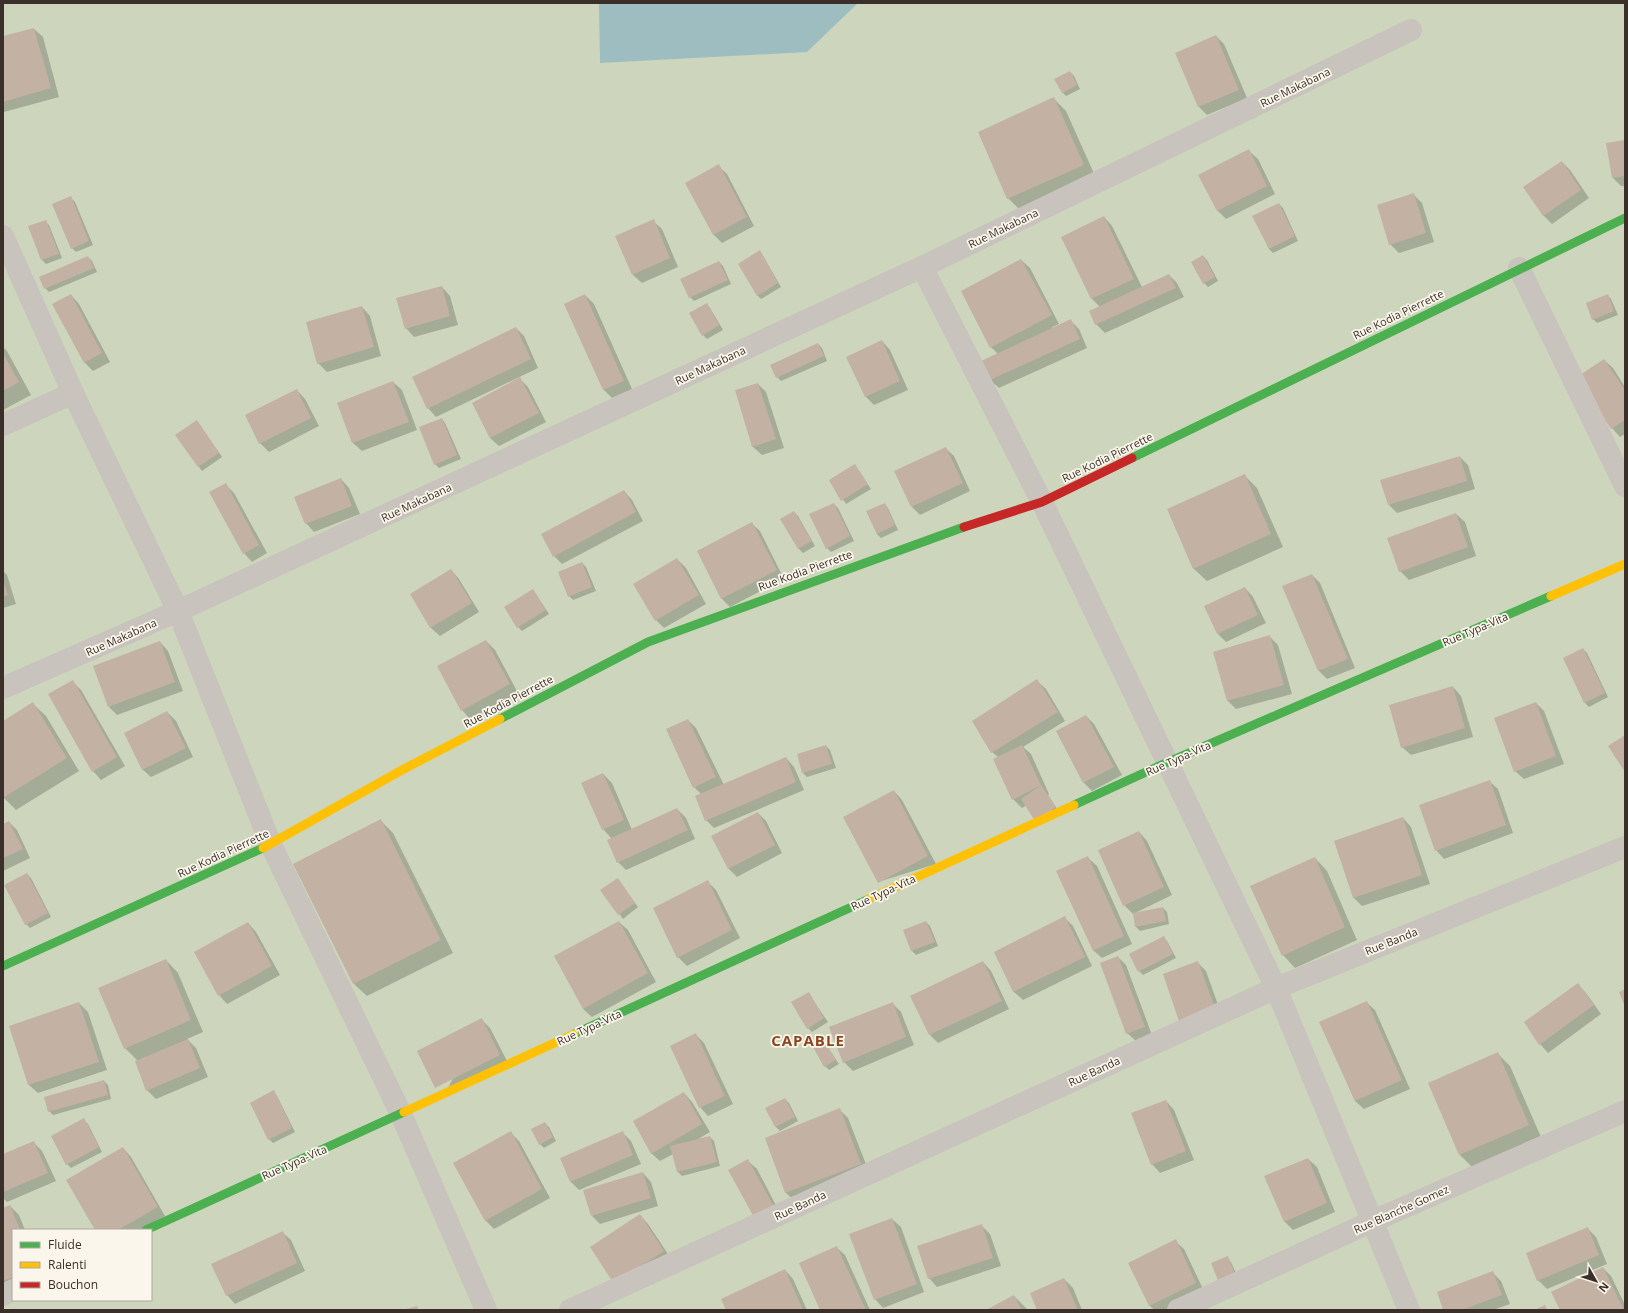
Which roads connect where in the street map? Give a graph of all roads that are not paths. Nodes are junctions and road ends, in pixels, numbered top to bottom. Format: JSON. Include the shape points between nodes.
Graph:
{"nodes":[{"id":1,"x":1411,"y":30,"type":"dead end"},
{"id":2,"x":1625,"y":218,"type":"edge"},
{"id":3,"x":3,"y":236,"type":"edge"},
{"id":4,"x":922,"y":267,"type":"junction"},
{"id":5,"x":1519,"y":268,"type":"junction"},
{"id":6,"x":73,"y":393,"type":"junction"},
{"id":7,"x":3,"y":425,"type":"edge"},
{"id":8,"x":1625,"y":486,"type":"edge"},
{"id":9,"x":1042,"y":502,"type":"junction"},
{"id":10,"x":1625,"y":564,"type":"edge"},
{"id":11,"x":178,"y":612,"type":"junction"},
{"id":12,"x":3,"y":688,"type":"edge"},
{"id":13,"x":1168,"y":762,"type":"junction"},
{"id":14,"x":271,"y":845,"type":"junction"},
{"id":15,"x":1625,"y":847,"type":"edge"},
{"id":16,"x":3,"y":966,"type":"edge"},
{"id":17,"x":1276,"y":988,"type":"junction"},
{"id":18,"x":1625,"y":1110,"type":"edge"},
{"id":19,"x":401,"y":1114,"type":"junction"},
{"id":20,"x":1373,"y":1221,"type":"junction"},
{"id":21,"x":148,"y":1229,"type":"edge"},
{"id":22,"x":12,"y":1290,"type":"edge"},
{"id":23,"x":3,"y":1295,"type":"edge"},
{"id":24,"x":486,"y":1310,"type":"edge"},
{"id":25,"x":570,"y":1310,"type":"edge"},
{"id":26,"x":1178,"y":1310,"type":"edge"},
{"id":27,"x":1410,"y":1310,"type":"edge"}],
"edges":[{"from":1,"to":4,"type":"street","name":"Rue Makabana"},
{"from":2,"to":5,"type":"street","name":"Rue Kodia Pierrette"},
{"from":3,"to":6,"type":"street"},
{"from":4,"to":9,"type":"street"},
{"from":4,"to":11,"type":"street","name":"Rue Makabana"},
{"from":5,"to":8,"type":"street"},
{"from":5,"to":9,"type":"street","name":"Rue Kodia Pierrette"},
{"from":6,"to":7,"type":"street"},
{"from":6,"to":11,"type":"street"},
{"from":9,"to":13,"type":"street"},
{"from":9,"to":14,"type":"street","name":"Rue Kodia Pierrette","via":[[941,534],[648,642],[402,770]]},
{"from":10,"to":13,"type":"street","name":"Rue Typa-Vita"},
{"from":11,"to":12,"type":"street","name":"Rue Makabana"},
{"from":11,"to":14,"type":"street"},
{"from":13,"to":17,"type":"street"},
{"from":13,"to":19,"type":"street","name":"Rue Typa-Vita"},
{"from":14,"to":16,"type":"street","name":"Rue Kodia Pierrette"},
{"from":14,"to":19,"type":"street"},
{"from":15,"to":17,"type":"street","name":"Rue Banda"},
{"from":17,"to":20,"type":"street"},
{"from":17,"to":25,"type":"street","name":"Rue Banda"},
{"from":18,"to":20,"type":"street","name":"Rue Blanche Gomez"},
{"from":19,"to":21,"type":"street","name":"Rue Typa-Vita"},
{"from":19,"to":24,"type":"street"},
{"from":20,"to":26,"type":"street","name":"Rue Blanche Gomez"},
{"from":20,"to":27,"type":"street"},
{"from":22,"to":23,"type":"street"}]}
